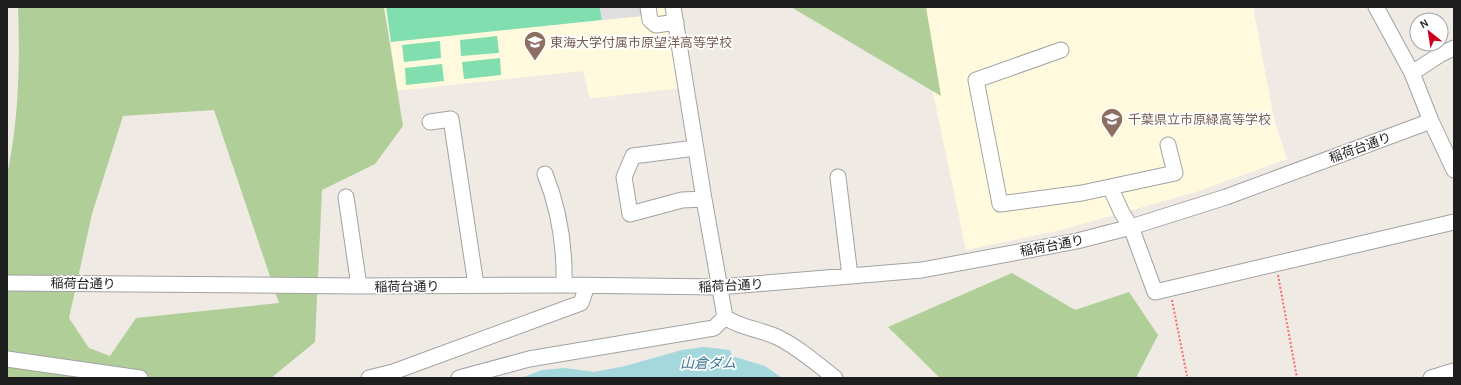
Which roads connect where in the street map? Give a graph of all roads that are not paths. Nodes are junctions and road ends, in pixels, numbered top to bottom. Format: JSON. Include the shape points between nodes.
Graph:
{"nodes":[{"id":1,"x":648,"y":7,"type":"edge"},
{"id":2,"x":673,"y":7,"type":"edge"},
{"id":3,"x":1376,"y":7,"type":"edge"},
{"id":4,"x":676,"y":22,"type":"junction"},
{"id":5,"x":1454,"y":48,"type":"edge"},
{"id":6,"x":1061,"y":50,"type":"dead end"},
{"id":7,"x":1412,"y":73,"type":"junction"},
{"id":8,"x":1431,"y":121,"type":"junction"},
{"id":9,"x":430,"y":122,"type":"dead end"},
{"id":10,"x":1168,"y":145,"type":"dead end"},
{"id":11,"x":695,"y":148,"type":"junction"},
{"id":12,"x":1454,"y":170,"type":"edge"},
{"id":13,"x":545,"y":174,"type":"dead end"},
{"id":14,"x":838,"y":177,"type":"dead end"},
{"id":15,"x":1110,"y":187,"type":"junction"},
{"id":16,"x":346,"y":197,"type":"dead end"},
{"id":17,"x":704,"y":199,"type":"junction"},
{"id":18,"x":1454,"y":222,"type":"edge"},
{"id":19,"x":1131,"y":226,"type":"junction"},
{"id":20,"x":850,"y":276,"type":"junction"},
{"id":21,"x":7,"y":282,"type":"edge"},
{"id":22,"x":476,"y":285,"type":"junction"},
{"id":23,"x":358,"y":286,"type":"junction"},
{"id":24,"x":564,"y":286,"type":"junction"},
{"id":25,"x":587,"y":286,"type":"junction"},
{"id":26,"x":719,"y":287,"type":"junction"},
{"id":27,"x":725,"y":317,"type":"junction"},
{"id":28,"x":7,"y":359,"type":"edge"},
{"id":29,"x":1454,"y":371,"type":"edge"},
{"id":30,"x":140,"y":378,"type":"edge"},
{"id":31,"x":369,"y":378,"type":"edge"},
{"id":32,"x":459,"y":378,"type":"edge"},
{"id":33,"x":835,"y":378,"type":"edge"},
{"id":34,"x":1431,"y":378,"type":"edge"}],
"edges":[{"from":1,"to":4,"type":"street","via":[[650,20],[656,25]]},
{"from":2,"to":4,"type":"street"},
{"from":3,"to":7,"type":"street"},
{"from":4,"to":11,"type":"street"},
{"from":5,"to":7,"type":"street"},
{"from":6,"to":15,"type":"street","via":[[976,80],[1000,204]]},
{"from":7,"to":8,"type":"street"},
{"from":8,"to":12,"type":"street"},
{"from":8,"to":19,"type":"street","name":"稲荷台通り","via":[[1226,196]]},
{"from":9,"to":22,"type":"street","via":[[451,119]]},
{"from":10,"to":15,"type":"street","via":[[1175,173]]},
{"from":11,"to":17,"type":"street"},
{"from":11,"to":17,"type":"street","via":[[633,156],[624,177],[630,214],[682,200]]},
{"from":13,"to":24,"type":"street","via":[[561,232],[565,261]]},
{"from":14,"to":20,"type":"street"},
{"from":15,"to":19,"type":"street"},
{"from":16,"to":23,"type":"street"},
{"from":17,"to":26,"type":"street"},
{"from":18,"to":19,"type":"street","via":[[1155,292]]},
{"from":19,"to":20,"type":"street","name":"稲荷台通り","via":[[1077,241],[922,270]]},
{"from":20,"to":26,"type":"street","name":"稲荷台通り"},
{"from":21,"to":23,"type":"street","name":"稲荷台通り"},
{"from":22,"to":23,"type":"street","name":"稲荷台通り"},
{"from":22,"to":24,"type":"street","name":"稲荷台通り"},
{"from":24,"to":25,"type":"street","name":"稲荷台通り"},
{"from":25,"to":26,"type":"street","name":"稲荷台通り"},
{"from":25,"to":31,"type":"street","via":[[581,303],[393,372]]},
{"from":26,"to":27,"type":"street"},
{"from":27,"to":32,"type":"street","via":[[714,328],[529,359]]},
{"from":27,"to":33,"type":"street","via":[[735,324],[778,337]]},
{"from":28,"to":30,"type":"street"},
{"from":29,"to":34,"type":"street"}]}
